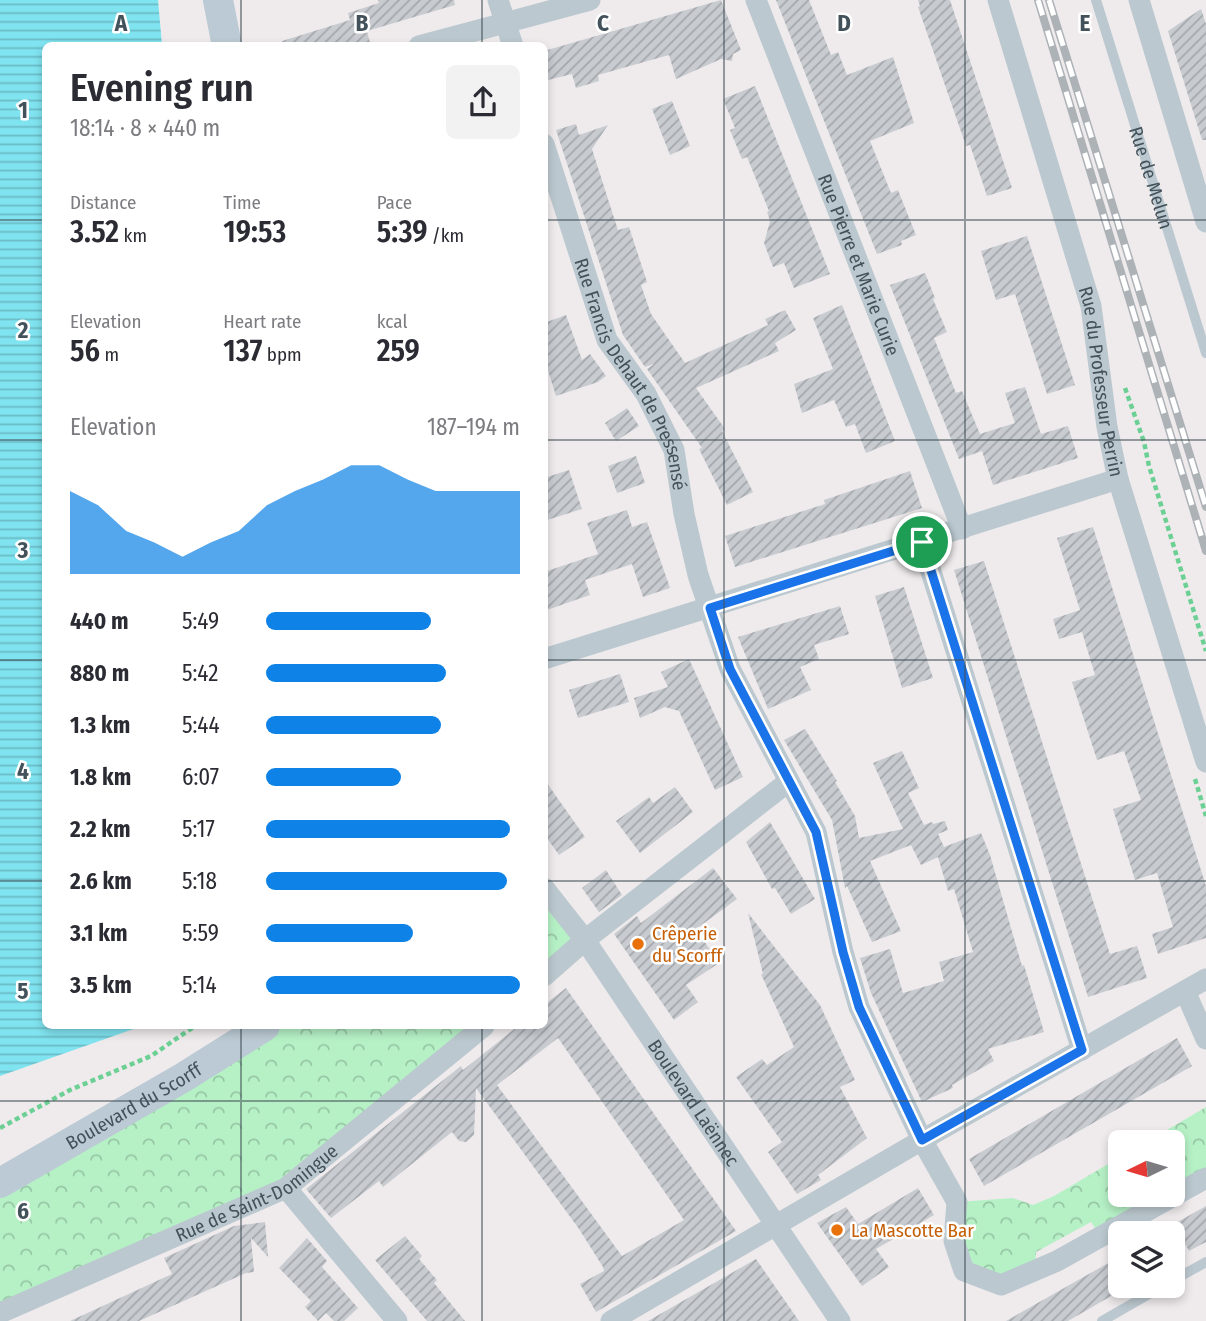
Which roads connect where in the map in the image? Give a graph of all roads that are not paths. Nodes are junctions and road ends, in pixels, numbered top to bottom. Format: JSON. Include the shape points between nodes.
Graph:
{"nodes":[{"id":1,"x":218,"y":0,"type":"edge"},
{"id":2,"x":498,"y":0,"type":"edge"},
{"id":3,"x":590,"y":0,"type":"edge"},
{"id":4,"x":756,"y":0,"type":"edge"},
{"id":5,"x":998,"y":0,"type":"edge"},
{"id":6,"x":1096,"y":0,"type":"edge"},
{"id":7,"x":1139,"y":0,"type":"edge"},
{"id":8,"x":506,"y":23,"type":"junction"},
{"id":9,"x":226,"y":42,"type":"edge"},
{"id":10,"x":434,"y":42,"type":"edge"},
{"id":11,"x":512,"y":42,"type":"edge"},
{"id":12,"x":548,"y":157,"type":"edge"},
{"id":13,"x":1206,"y":222,"type":"edge"},
{"id":14,"x":1206,"y":353,"type":"edge"},
{"id":15,"x":1118,"y":479,"type":"junction"},
{"id":16,"x":962,"y":529,"type":"junction"},
{"id":17,"x":922,"y":542,"type":"junction"},
{"id":18,"x":710,"y":608,"type":"junction"},
{"id":19,"x":548,"y":658,"type":"edge"},
{"id":20,"x":1206,"y":762,"type":"edge"},
{"id":21,"x":788,"y":782,"type":"junction"},
{"id":22,"x":548,"y":893,"type":"edge"},
{"id":23,"x":585,"y":940,"type":"junction"},
{"id":24,"x":548,"y":972,"type":"edge"},
{"id":25,"x":1206,"y":979,"type":"edge"},
{"id":26,"x":1185,"y":991,"type":"junction"},
{"id":27,"x":260,"y":1029,"type":"edge"},
{"id":28,"x":480,"y":1029,"type":"edge"},
{"id":29,"x":1206,"y":1039,"type":"edge"},
{"id":30,"x":1082,"y":1050,"type":"junction"},
{"id":31,"x":922,"y":1140,"type":"junction"},
{"id":32,"x":1206,"y":1178,"type":"edge"},
{"id":33,"x":0,"y":1183,"type":"edge"},
{"id":34,"x":286,"y":1188,"type":"junction"},
{"id":35,"x":776,"y":1226,"type":"junction"},
{"id":36,"x":1206,"y":1262,"type":"edge"},
{"id":37,"x":1185,"y":1274,"type":"edge"},
{"id":38,"x":1142,"y":1298,"type":"edge"},
{"id":39,"x":0,"y":1313,"type":"edge"},
{"id":40,"x":397,"y":1321,"type":"edge"},
{"id":41,"x":611,"y":1321,"type":"edge"},
{"id":42,"x":839,"y":1321,"type":"edge"},
{"id":43,"x":1102,"y":1321,"type":"edge"}],
"edges":[{"from":1,"to":9,"type":"main road"},
{"from":2,"to":8,"type":"street"},
{"from":3,"to":8,"type":"street"},
{"from":4,"to":16,"type":"street","name":"Rue Pierre et Marie Curie"},
{"from":5,"to":15,"type":"street","name":"Rue du Professeur Perrin","via":[[1091,306]]},
{"from":6,"to":14,"type":"lane","name":"Rue de Melun"},
{"from":7,"to":13,"type":"street","name":"Rue de Melun"},
{"from":8,"to":10,"type":"street"},
{"from":8,"to":11,"type":"street"},
{"from":12,"to":18,"type":"street","name":"Rue Francis Dehaut de Pressensé","via":[[607,341],[646,394],[674,450],[695,562]]},
{"from":15,"to":16,"type":"street"},
{"from":15,"to":20,"type":"street","name":"Rue du Professeur Perrin"},
{"from":16,"to":17,"type":"street"},
{"from":17,"to":18,"type":"street"},
{"from":17,"to":30,"type":"street"},
{"from":18,"to":19,"type":"street"},
{"from":18,"to":21,"type":"street","name":"Rue Francis Dehaut de Pressensé","via":[[730,669]]},
{"from":21,"to":23,"type":"street"},
{"from":21,"to":31,"type":"street","name":"Rue Francis Dehaut de Pressensé","via":[[816,832],[859,1007]]},
{"from":22,"to":23,"type":"street","name":"Boulevard Laënnec"},
{"from":23,"to":24,"type":"street"},
{"from":23,"to":35,"type":"street","name":"Boulevard Laënnec"},
{"from":25,"to":26,"type":"street"},
{"from":26,"to":29,"type":"street"},
{"from":26,"to":30,"type":"street"},
{"from":27,"to":33,"type":"main road","name":"Boulevard du Scorff"},
{"from":28,"to":34,"type":"street","name":"Rue de Saint-Domingue"},
{"from":30,"to":31,"type":"street"},
{"from":31,"to":32,"type":"street","name":"Rue Francis Dehaut de Pressensé","via":[[957,1202],[954,1241],[964,1271],[1001,1285],[1057,1261]]},
{"from":31,"to":35,"type":"street"},
{"from":34,"to":39,"type":"street","name":"Rue de Saint-Domingue"},
{"from":34,"to":40,"type":"street"},
{"from":35,"to":41,"type":"street"},
{"from":35,"to":42,"type":"street","name":"Boulevard Laënnec"},
{"from":36,"to":37,"type":"lane"},
{"from":38,"to":43,"type":"lane"}]}
